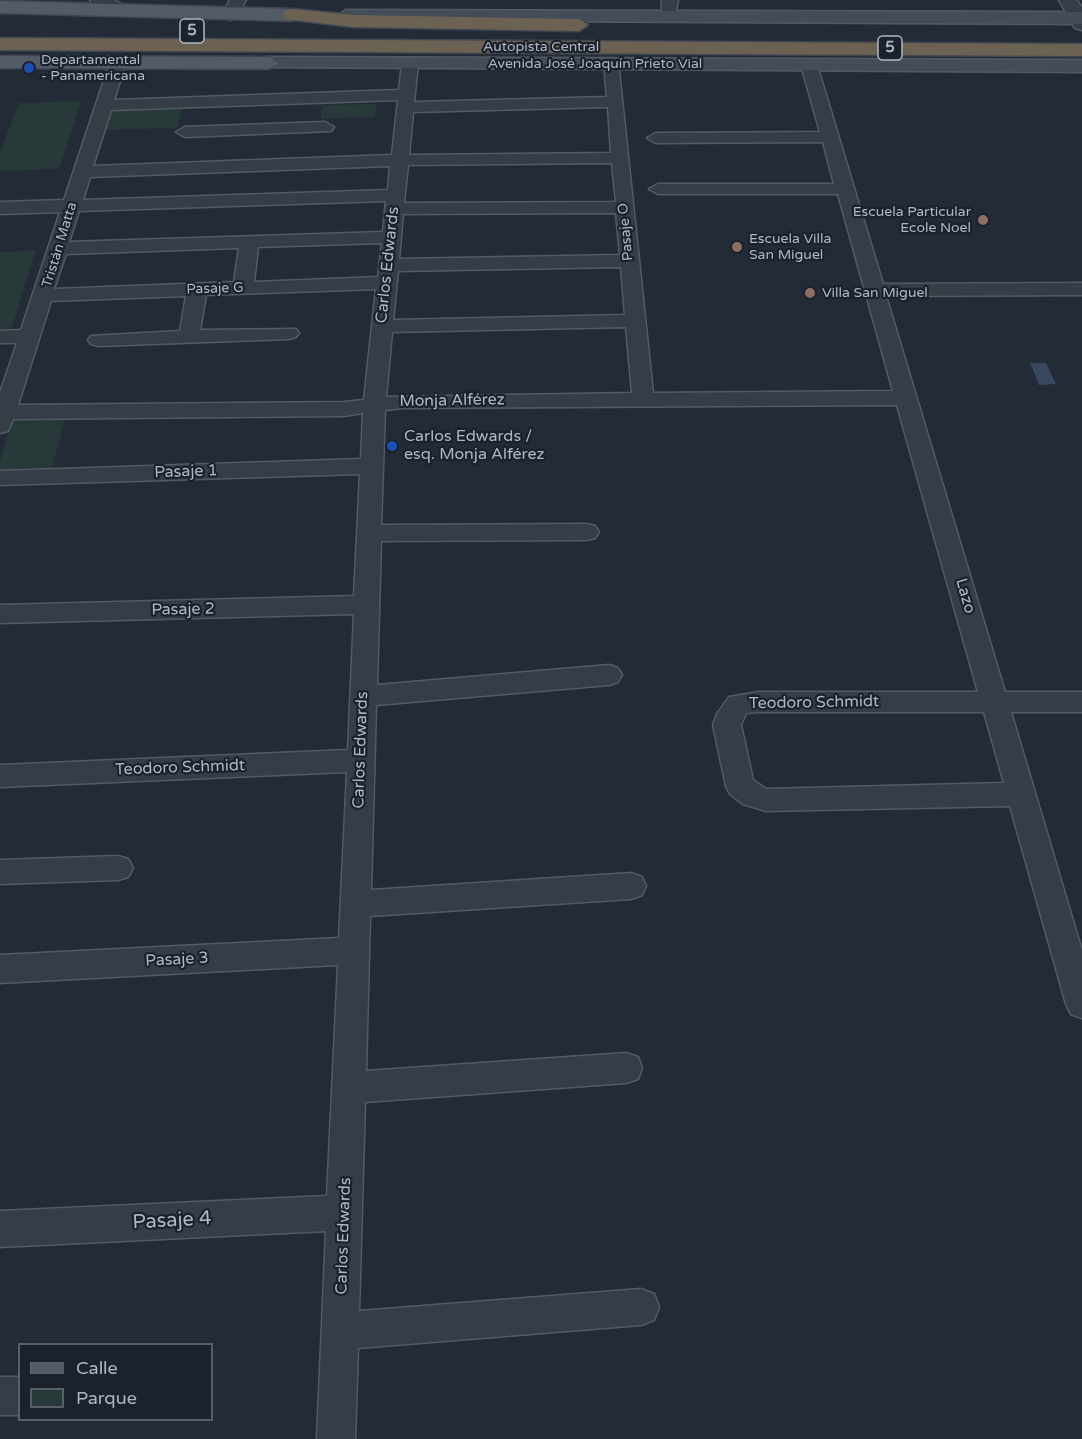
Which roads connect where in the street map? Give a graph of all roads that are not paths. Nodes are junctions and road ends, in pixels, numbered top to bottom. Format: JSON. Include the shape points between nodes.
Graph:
{"nodes":[{"id":1,"x":99,"y":0,"type":"edge"},
{"id":2,"x":1068,"y":0,"type":"edge"},
{"id":3,"x":0,"y":7,"type":"edge"},
{"id":4,"x":234,"y":8,"type":"edge"},
{"id":5,"x":670,"y":8,"type":"edge"},
{"id":6,"x":124,"y":11,"type":"junction"},
{"id":7,"x":292,"y":15,"type":"junction"},
{"id":8,"x":1081,"y":23,"type":"edge"},
{"id":9,"x":0,"y":30,"type":"edge"},
{"id":10,"x":707,"y":40,"type":"junction"},
{"id":11,"x":0,"y":44,"type":"edge"},
{"id":12,"x":1082,"y":50,"type":"edge"},
{"id":13,"x":0,"y":62,"type":"edge"},
{"id":14,"x":118,"y":62,"type":"junction"},
{"id":15,"x":269,"y":63,"type":"junction"},
{"id":16,"x":410,"y":64,"type":"junction"},
{"id":17,"x":612,"y":64,"type":"junction"},
{"id":18,"x":809,"y":65,"type":"junction"},
{"id":19,"x":1082,"y":66,"type":"edge"},
{"id":20,"x":406,"y":101,"type":"junction"},
{"id":21,"x":615,"y":102,"type":"junction"},
{"id":22,"x":103,"y":105,"type":"junction"},
{"id":23,"x":325,"y":126,"type":"dead end"},
{"id":24,"x":221,"y":130,"type":"junction"},
{"id":25,"x":185,"y":132,"type":"dead end"},
{"id":26,"x":830,"y":137,"type":"junction"},
{"id":27,"x":656,"y":138,"type":"dead end"},
{"id":28,"x":620,"y":158,"type":"junction"},
{"id":29,"x":400,"y":160,"type":"junction"},
{"id":30,"x":261,"y":165,"type":"junction"},
{"id":31,"x":212,"y":166,"type":"junction"},
{"id":32,"x":82,"y":172,"type":"junction"},
{"id":33,"x":658,"y":189,"type":"dead end"},
{"id":34,"x":845,"y":189,"type":"junction"},
{"id":35,"x":253,"y":200,"type":"junction"},
{"id":36,"x":207,"y":202,"type":"junction"},
{"id":37,"x":395,"y":202,"type":"junction"},
{"id":38,"x":72,"y":206,"type":"junction"},
{"id":39,"x":624,"y":207,"type":"junction"},
{"id":40,"x":0,"y":208,"type":"edge"},
{"id":41,"x":392,"y":237,"type":"junction"},
{"id":42,"x":249,"y":241,"type":"junction"},
{"id":43,"x":200,"y":243,"type":"junction"},
{"id":44,"x":59,"y":248,"type":"junction"},
{"id":45,"x":629,"y":261,"type":"junction"},
{"id":46,"x":387,"y":274,"type":"junction"},
{"id":47,"x":243,"y":288,"type":"junction"},
{"id":48,"x":1082,"y":289,"type":"edge"},
{"id":49,"x":197,"y":290,"type":"junction"},
{"id":50,"x":874,"y":290,"type":"junction"},
{"id":51,"x":44,"y":295,"type":"junction"},
{"id":52,"x":634,"y":321,"type":"junction"},
{"id":53,"x":382,"y":327,"type":"junction"},
{"id":54,"x":288,"y":333,"type":"dead end"},
{"id":55,"x":30,"y":336,"type":"junction"},
{"id":56,"x":189,"y":336,"type":"junction"},
{"id":57,"x":0,"y":337,"type":"edge"},
{"id":58,"x":98,"y":339,"type":"dead end"},
{"id":59,"x":906,"y":398,"type":"junction"},
{"id":60,"x":643,"y":400,"type":"junction"},
{"id":61,"x":374,"y":404,"type":"junction"},
{"id":62,"x":2,"y":417,"type":"edge"},
{"id":63,"x":371,"y":466,"type":"junction"},
{"id":64,"x":0,"y":478,"type":"edge"},
{"id":65,"x":587,"y":532,"type":"dead end"},
{"id":66,"x":369,"y":533,"type":"junction"},
{"id":67,"x":366,"y":605,"type":"junction"},
{"id":68,"x":0,"y":614,"type":"edge"},
{"id":69,"x":609,"y":675,"type":"dead end"},
{"id":70,"x":363,"y":696,"type":"junction"},
{"id":71,"x":994,"y":701,"type":"junction"},
{"id":72,"x":1082,"y":702,"type":"edge"},
{"id":73,"x":361,"y":760,"type":"junction"},
{"id":74,"x":0,"y":776,"type":"edge"},
{"id":75,"x":1021,"y":794,"type":"junction"},
{"id":76,"x":118,"y":868,"type":"dead end"},
{"id":77,"x":0,"y":872,"type":"edge"},
{"id":78,"x":631,"y":886,"type":"dead end"},
{"id":79,"x":356,"y":904,"type":"junction"},
{"id":80,"x":354,"y":951,"type":"junction"},
{"id":81,"x":0,"y":969,"type":"edge"},
{"id":82,"x":1082,"y":1004,"type":"edge"},
{"id":83,"x":626,"y":1068,"type":"dead end"},
{"id":84,"x":349,"y":1088,"type":"junction"},
{"id":85,"x":344,"y":1213,"type":"junction"},
{"id":86,"x":0,"y":1229,"type":"edge"},
{"id":87,"x":641,"y":1307,"type":"dead end"},
{"id":88,"x":340,"y":1331,"type":"junction"},
{"id":89,"x":0,"y":1396,"type":"edge"},
{"id":90,"x":18,"y":1396,"type":"edge"},
{"id":91,"x":336,"y":1439,"type":"edge"}],
"edges":[{"from":1,"to":6,"type":"street"},
{"from":2,"to":8,"type":"street"},
{"from":3,"to":6,"type":"main road"},
{"from":4,"to":6,"type":"main road"},
{"from":4,"to":7,"type":"main road"},
{"from":5,"to":7,"type":"main road"},
{"from":5,"to":8,"type":"main road"},
{"from":7,"to":10,"type":"highway","via":[[353,21],[561,24]]},
{"from":8,"to":10,"type":"highway","name":"Autopista Central","number":"5"},
{"from":9,"to":10,"type":"highway","name":"Autopista Central","number":"5"},
{"from":10,"to":11,"type":"highway","name":"Autopista Central","number":"5"},
{"from":10,"to":12,"type":"highway","name":"Autopista Central","number":"5"},
{"from":10,"to":15,"type":"highway","via":[[577,55],[357,57]]},
{"from":13,"to":14,"type":"main road","name":"Avenida José Joaquín Prieto Vial"},
{"from":14,"to":15,"type":"main road","name":"Avenida José Joaquín Prieto Vial"},
{"from":14,"to":22,"type":"street","name":"Tristán Matta"},
{"from":15,"to":16,"type":"main road","name":"Avenida José Joaquín Prieto Vial"},
{"from":16,"to":17,"type":"main road","name":"Avenida José Joaquín Prieto Vial"},
{"from":16,"to":20,"type":"street","name":"Carlos Edwards"},
{"from":17,"to":18,"type":"main road","name":"Avenida José Joaquín Prieto Vial"},
{"from":17,"to":21,"type":"street","name":"Pasaje O"},
{"from":18,"to":19,"type":"main road","name":"Avenida José Joaquín Prieto Vial"},
{"from":18,"to":26,"type":"street","name":"Lazo"},
{"from":20,"to":21,"type":"street"},
{"from":20,"to":22,"type":"street"},
{"from":20,"to":29,"type":"street","name":"Carlos Edwards"},
{"from":21,"to":28,"type":"street","name":"Pasaje O"},
{"from":22,"to":32,"type":"street","name":"Tristán Matta"},
{"from":23,"to":24,"type":"street"},
{"from":24,"to":25,"type":"street"},
{"from":24,"to":31,"type":"street"},
{"from":26,"to":27,"type":"street"},
{"from":26,"to":34,"type":"street","name":"Lazo"},
{"from":28,"to":29,"type":"street"},
{"from":28,"to":39,"type":"street","name":"Pasaje O"},
{"from":29,"to":30,"type":"street"},
{"from":29,"to":37,"type":"street","name":"Carlos Edwards"},
{"from":30,"to":31,"type":"street"},
{"from":30,"to":35,"type":"street"},
{"from":31,"to":32,"type":"street"},
{"from":32,"to":38,"type":"street","name":"Tristán Matta"},
{"from":33,"to":34,"type":"street"},
{"from":34,"to":50,"type":"street","name":"Lazo"},
{"from":35,"to":36,"type":"street"},
{"from":35,"to":37,"type":"street"},
{"from":36,"to":38,"type":"street"},
{"from":36,"to":43,"type":"street"},
{"from":37,"to":39,"type":"street"},
{"from":37,"to":41,"type":"street","name":"Carlos Edwards"},
{"from":38,"to":40,"type":"street"},
{"from":38,"to":44,"type":"street","name":"Tristán Matta"},
{"from":39,"to":45,"type":"street","name":"Pasaje O"},
{"from":41,"to":42,"type":"street"},
{"from":41,"to":46,"type":"street","name":"Carlos Edwards"},
{"from":42,"to":43,"type":"street"},
{"from":42,"to":47,"type":"street"},
{"from":43,"to":44,"type":"street"},
{"from":44,"to":51,"type":"street","name":"Tristán Matta"},
{"from":45,"to":46,"type":"street","name":"Pasaje G"},
{"from":45,"to":52,"type":"street","name":"Pasaje O"},
{"from":46,"to":47,"type":"street","name":"Pasaje G"},
{"from":46,"to":53,"type":"street","name":"Carlos Edwards"},
{"from":47,"to":49,"type":"street","name":"Pasaje G"},
{"from":48,"to":50,"type":"street"},
{"from":49,"to":51,"type":"street","name":"Pasaje G"},
{"from":49,"to":56,"type":"street"},
{"from":50,"to":59,"type":"street","name":"Lazo"},
{"from":51,"to":55,"type":"street","name":"Tristán Matta"},
{"from":52,"to":53,"type":"street"},
{"from":52,"to":60,"type":"street","name":"Pasaje O"},
{"from":53,"to":61,"type":"street","name":"Carlos Edwards"},
{"from":54,"to":56,"type":"street"},
{"from":55,"to":57,"type":"street"},
{"from":55,"to":62,"type":"street","name":"Tristán Matta"},
{"from":56,"to":58,"type":"street"},
{"from":59,"to":60,"type":"street","name":"Monja Alférez"},
{"from":59,"to":71,"type":"street","name":"Lazo"},
{"from":60,"to":61,"type":"street","name":"Monja Alférez","via":[[403,400]]},
{"from":61,"to":62,"type":"street","name":"Monja Alférez","via":[[344,409]]},
{"from":61,"to":63,"type":"street","name":"Carlos Edwards"},
{"from":63,"to":64,"type":"street","name":"Pasaje 1"},
{"from":63,"to":66,"type":"street","name":"Carlos Edwards"},
{"from":65,"to":66,"type":"street"},
{"from":66,"to":67,"type":"street","name":"Carlos Edwards"},
{"from":67,"to":68,"type":"street","name":"Pasaje 2"},
{"from":67,"to":70,"type":"street","name":"Carlos Edwards"},
{"from":69,"to":70,"type":"street"},
{"from":70,"to":73,"type":"street","name":"Carlos Edwards"},
{"from":71,"to":72,"type":"street","name":"Teodoro Schmidt"},
{"from":71,"to":75,"type":"street","name":"Lazo"},
{"from":71,"to":75,"type":"street","name":"Teodoro Schmidt","via":[[758,702],[738,704],[727,725],[740,786],[766,800]]},
{"from":73,"to":74,"type":"street","name":"Teodoro Schmidt"},
{"from":73,"to":79,"type":"street","name":"Carlos Edwards"},
{"from":75,"to":82,"type":"street","name":"Lazo"},
{"from":76,"to":77,"type":"street"},
{"from":78,"to":79,"type":"street"},
{"from":79,"to":80,"type":"street","name":"Carlos Edwards"},
{"from":80,"to":81,"type":"street","name":"Pasaje 3"},
{"from":80,"to":84,"type":"street","name":"Carlos Edwards"},
{"from":83,"to":84,"type":"street"},
{"from":84,"to":85,"type":"street","name":"Carlos Edwards"},
{"from":85,"to":86,"type":"street","name":"Pasaje 4"},
{"from":85,"to":88,"type":"street","name":"Carlos Edwards"},
{"from":87,"to":88,"type":"street"},
{"from":88,"to":91,"type":"street","name":"Carlos Edwards"},
{"from":89,"to":90,"type":"street"}]}
